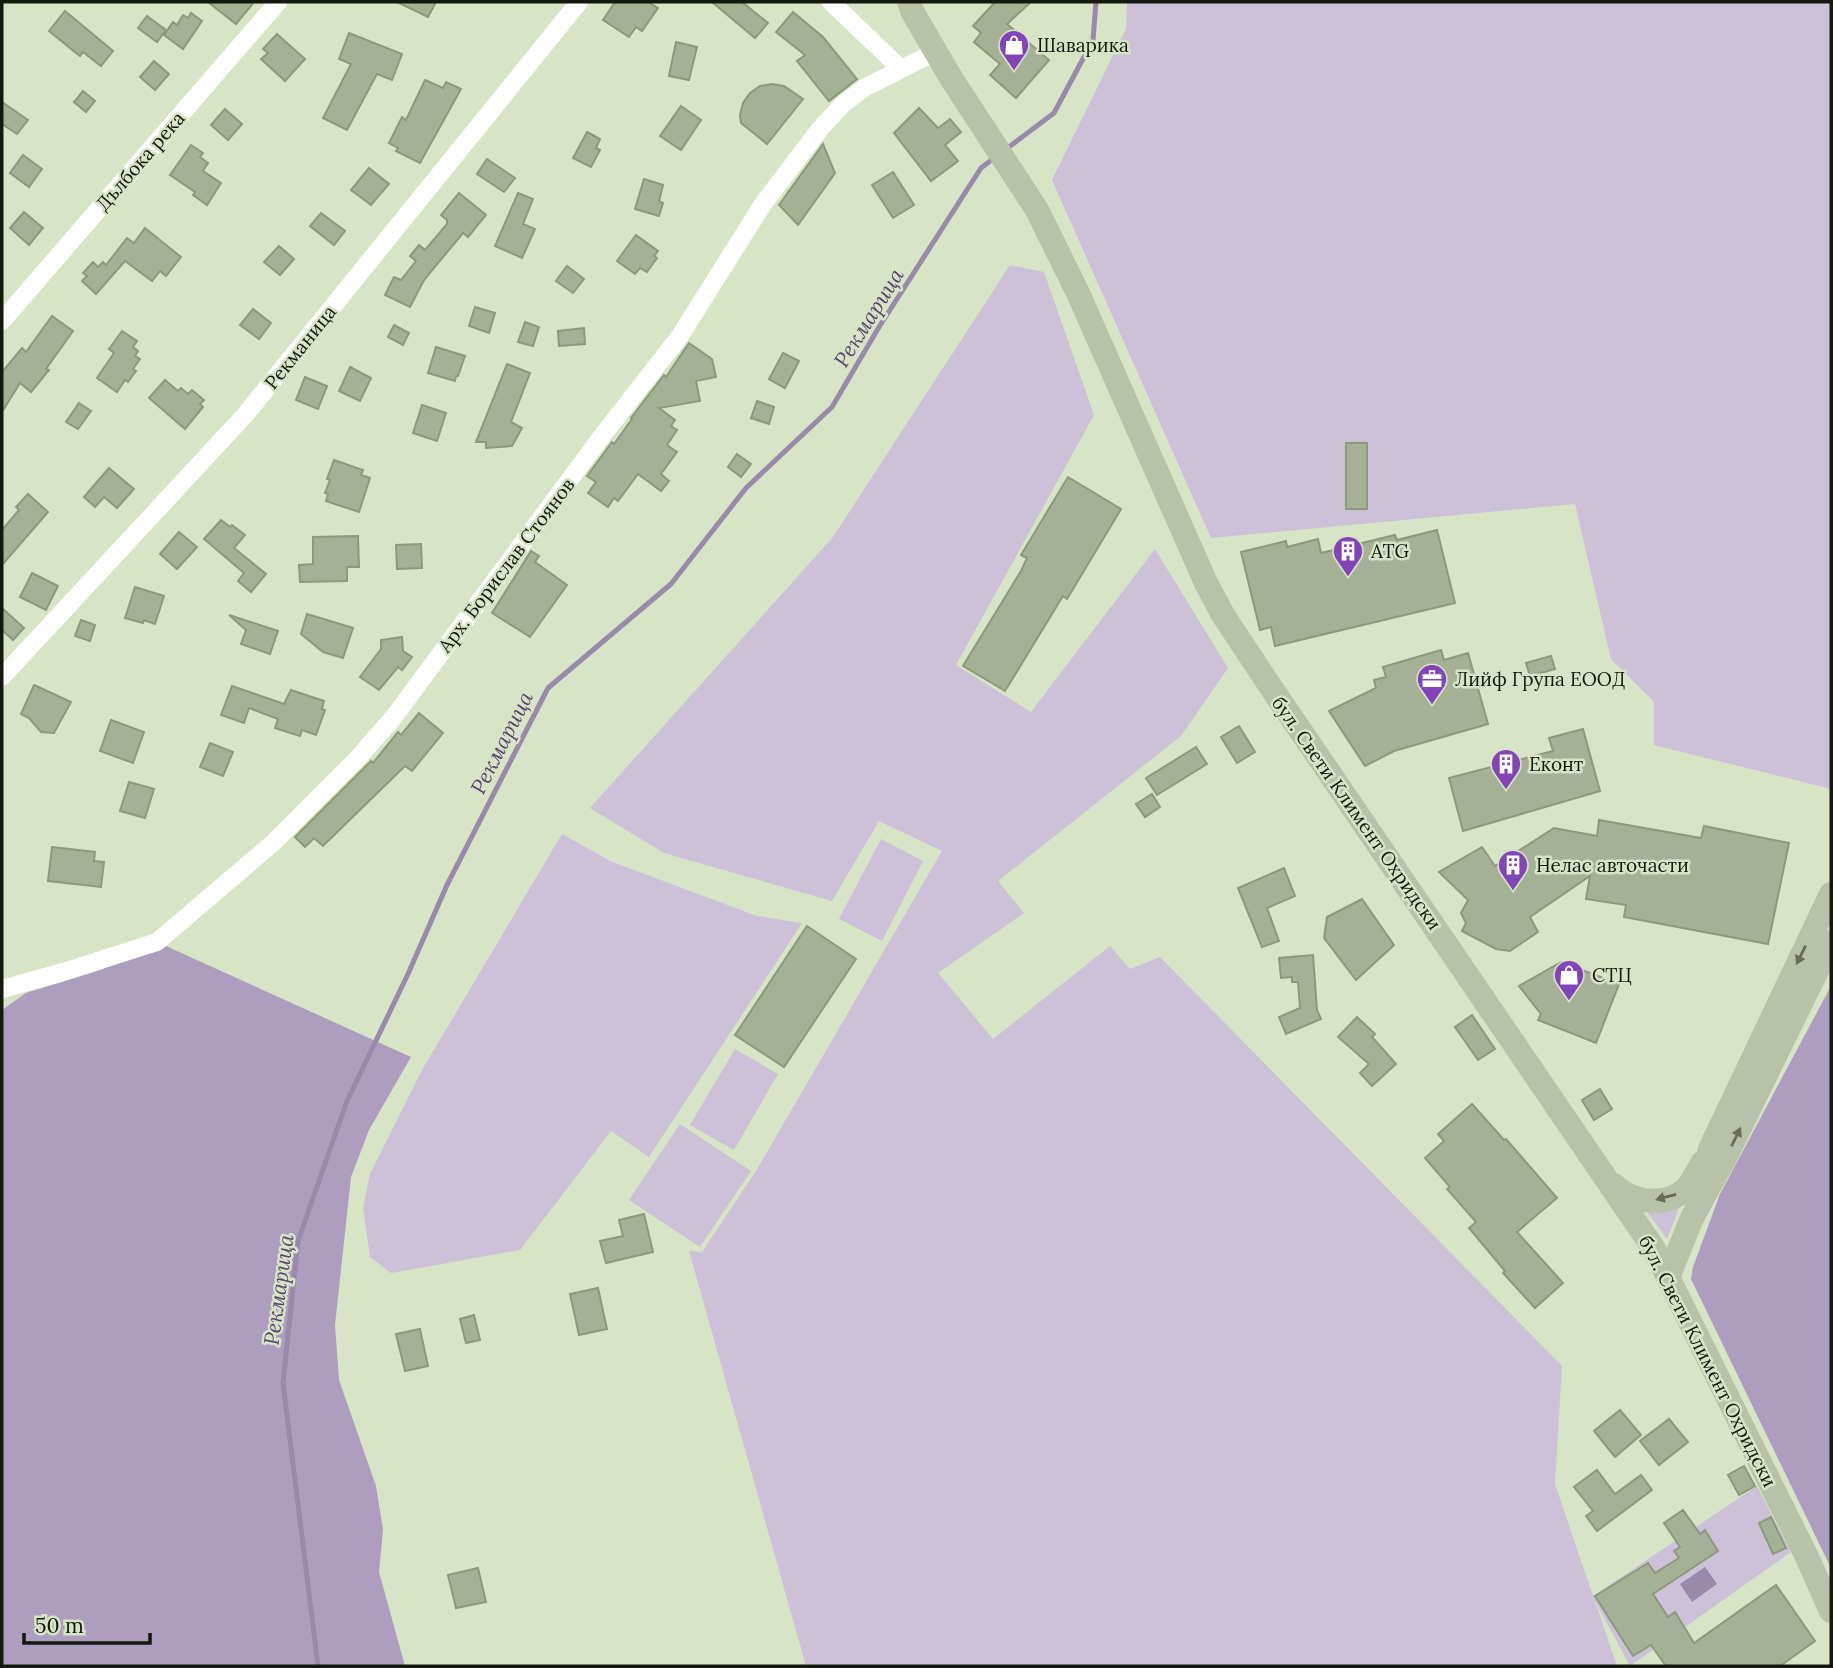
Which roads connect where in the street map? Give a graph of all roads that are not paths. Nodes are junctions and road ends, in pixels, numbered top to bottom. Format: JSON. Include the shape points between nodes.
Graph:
{"nodes":[{"id":1,"x":278,"y":2,"type":"edge"},
{"id":2,"x":579,"y":2,"type":"edge"},
{"id":3,"x":831,"y":2,"type":"edge"},
{"id":4,"x":909,"y":2,"type":"edge"},
{"id":5,"x":935,"y":52,"type":"junction"},
{"id":6,"x":900,"y":68,"type":"junction"},
{"id":7,"x":2,"y":321,"type":"edge"},
{"id":8,"x":2,"y":677,"type":"edge"},
{"id":9,"x":1831,"y":894,"type":"edge"},
{"id":10,"x":1831,"y":942,"type":"edge"},
{"id":11,"x":2,"y":989,"type":"edge"},
{"id":12,"x":1710,"y":1149,"type":"junction"},
{"id":13,"x":1602,"y":1173,"type":"junction"},
{"id":14,"x":1692,"y":1218,"type":"junction"},
{"id":15,"x":1669,"y":1275,"type":"junction"},
{"id":16,"x":1831,"y":1611,"type":"edge"}],
"edges":[{"from":1,"to":7,"type":"street","name":"Дълбока река"},
{"from":2,"to":8,"type":"street","name":"Рекманица","via":[[245,415]]},
{"from":3,"to":6,"type":"street"},
{"from":4,"to":5,"type":"main road","name":"бул. Свети Климент Охридски"},
{"from":5,"to":6,"type":"street","name":"Арх. Борислав Стоянов"},
{"from":5,"to":13,"type":"main road","name":"бул. Свети Климент Охридски","via":[[1029,197],[1078,293],[1223,615]]},
{"from":6,"to":11,"type":"street","name":"Арх. Борислав Стоянов","via":[[863,88],[820,129],[763,204],[680,335],[393,718],[357,759],[273,844],[157,942]]},
{"from":9,"to":12,"type":"main road","one_way":true},
{"from":14,"to":10,"type":"main road","one_way":true},
{"from":12,"to":13,"type":"main road","one_way":true,"via":[[1686,1188],[1663,1200],[1634,1198]]},
{"from":12,"to":14,"type":"main road"},
{"from":13,"to":15,"type":"main road","name":"бул. Свети Климент Охридски"},
{"from":14,"to":15,"type":"main road"},
{"from":15,"to":16,"type":"main road","name":"бул. Свети Климент Охридски"}]}
